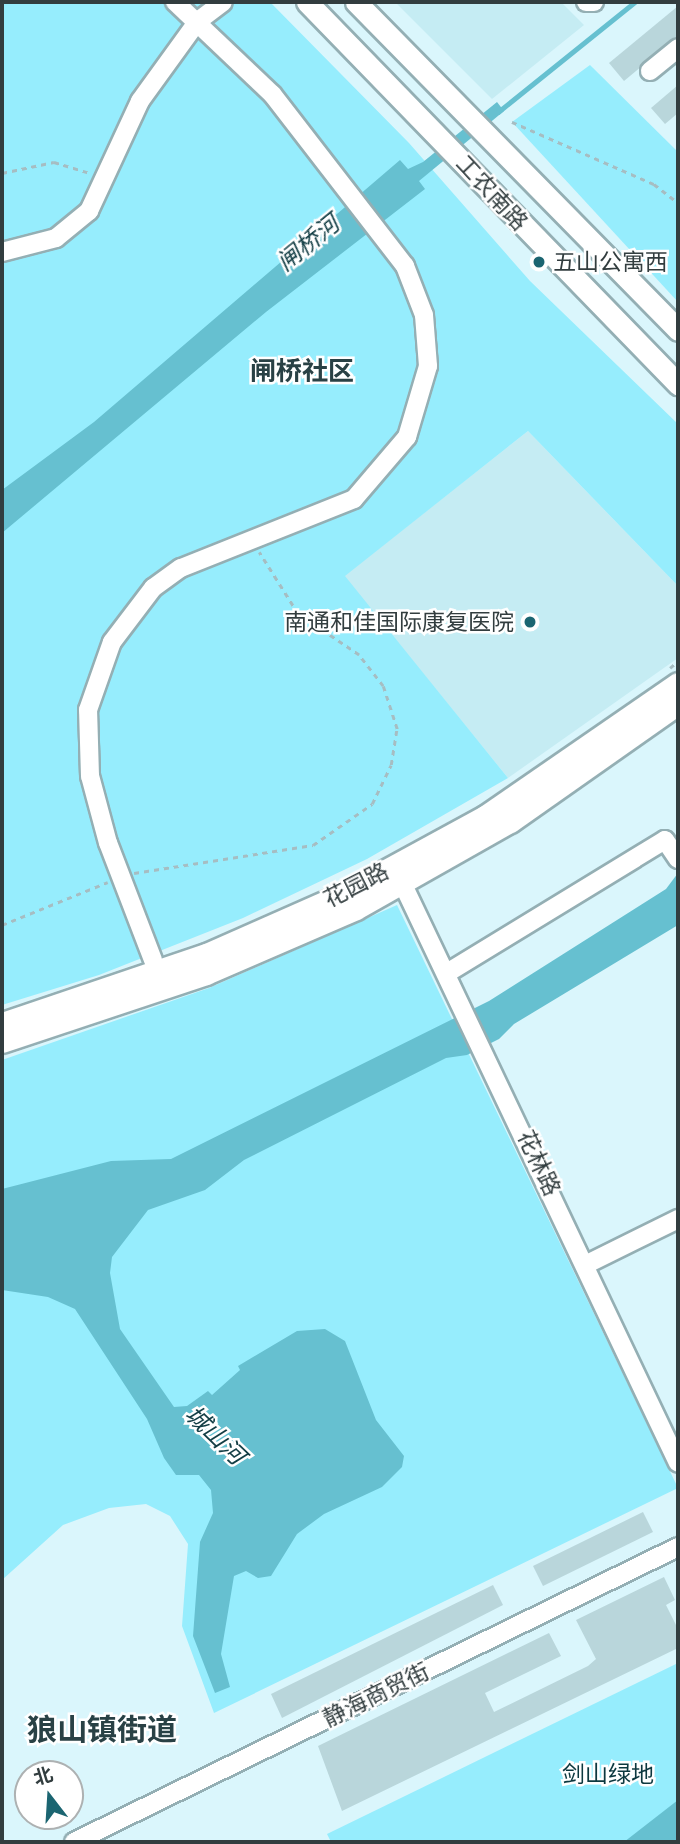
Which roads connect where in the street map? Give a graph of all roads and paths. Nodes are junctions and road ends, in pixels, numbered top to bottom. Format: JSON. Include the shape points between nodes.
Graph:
{"nodes":[{"id":1,"x":175,"y":2,"type":"edge"},
{"id":2,"x":223,"y":2,"type":"edge"},
{"id":3,"x":307,"y":2,"type":"edge"},
{"id":4,"x":356,"y":2,"type":"edge"},
{"id":5,"x":586,"y":2,"type":"edge"},
{"id":6,"x":594,"y":2,"type":"edge"},
{"id":7,"x":198,"y":22,"type":"junction"},
{"id":8,"x":678,"y":48,"type":"edge"},
{"id":9,"x":650,"y":71,"type":"dead end"},
{"id":10,"x":512,"y":122,"type":"dead end"},
{"id":11,"x":2,"y":173,"type":"edge"},
{"id":12,"x":106,"y":182,"type":"junction"},
{"id":13,"x":678,"y":203,"type":"edge"},
{"id":14,"x":2,"y":251,"type":"edge"},
{"id":15,"x":678,"y":330,"type":"edge"},
{"id":16,"x":678,"y":384,"type":"edge"},
{"id":17,"x":252,"y":536,"type":"junction"},
{"id":18,"x":678,"y":661,"type":"edge"},
{"id":19,"x":673,"y":676,"type":"edge"},
{"id":20,"x":678,"y":704,"type":"edge"},
{"id":21,"x":678,"y":859,"type":"edge"},
{"id":22,"x":398,"y":874,"type":"junction"},
{"id":23,"x":121,"y":877,"type":"junction"},
{"id":24,"x":2,"y":925,"type":"edge"},
{"id":25,"x":153,"y":960,"type":"dead end"},
{"id":26,"x":447,"y":972,"type":"junction"},
{"id":27,"x":2,"y":1023,"type":"edge"},
{"id":28,"x":2,"y":1042,"type":"edge"},
{"id":29,"x":678,"y":1219,"type":"edge"},
{"id":30,"x":587,"y":1264,"type":"junction"},
{"id":31,"x":678,"y":1463,"type":"edge"},
{"id":32,"x":678,"y":1547,"type":"edge"},
{"id":33,"x":74,"y":1842,"type":"edge"}],
"edges":[{"from":1,"to":7,"type":"street"},
{"from":2,"to":7,"type":"street"},
{"from":3,"to":16,"type":"main road","name":"工农南路"},
{"from":4,"to":15,"type":"main road","name":"工农南路"},
{"from":5,"to":6,"type":"street"},
{"from":7,"to":12,"type":"street","via":[[140,102]]},
{"from":7,"to":17,"type":"street","via":[[271,94],[379,232],[405,266],[424,315],[428,366],[415,420],[387,467],[354,499]]},
{"from":8,"to":9,"type":"street"},
{"from":10,"to":13,"type":"path","via":[[654,184]]},
{"from":11,"to":12,"type":"path","via":[[54,162]]},
{"from":12,"to":14,"type":"street","via":[[67,232]]},
{"from":17,"to":23,"type":"street","via":[[199,557],[153,588],[119,630],[98,674],[88,709],[90,776]]},
{"from":17,"to":23,"type":"path","via":[[284,598],[307,622],[359,655],[383,686],[397,729],[391,765],[372,804],[313,845]]},
{"from":18,"to":19,"type":"path"},
{"from":19,"to":22,"type":"main road","name":"花园路","via":[[485,816]]},
{"from":20,"to":22,"type":"main road","name":"花园路","via":[[510,822]]},
{"from":21,"to":26,"type":"street","via":[[665,840]]},
{"from":22,"to":26,"type":"street","name":"花林路"},
{"from":22,"to":27,"type":"main road","name":"花园路","via":[[206,954]]},
{"from":22,"to":28,"type":"main road","name":"花园路","via":[[206,974]]},
{"from":23,"to":24,"type":"path"},
{"from":23,"to":25,"type":"street"},
{"from":26,"to":30,"type":"street","name":"花林路"},
{"from":29,"to":30,"type":"street"},
{"from":30,"to":31,"type":"street","name":"花林路"},
{"from":32,"to":33,"type":"street","name":"静海商贸街"}]}
